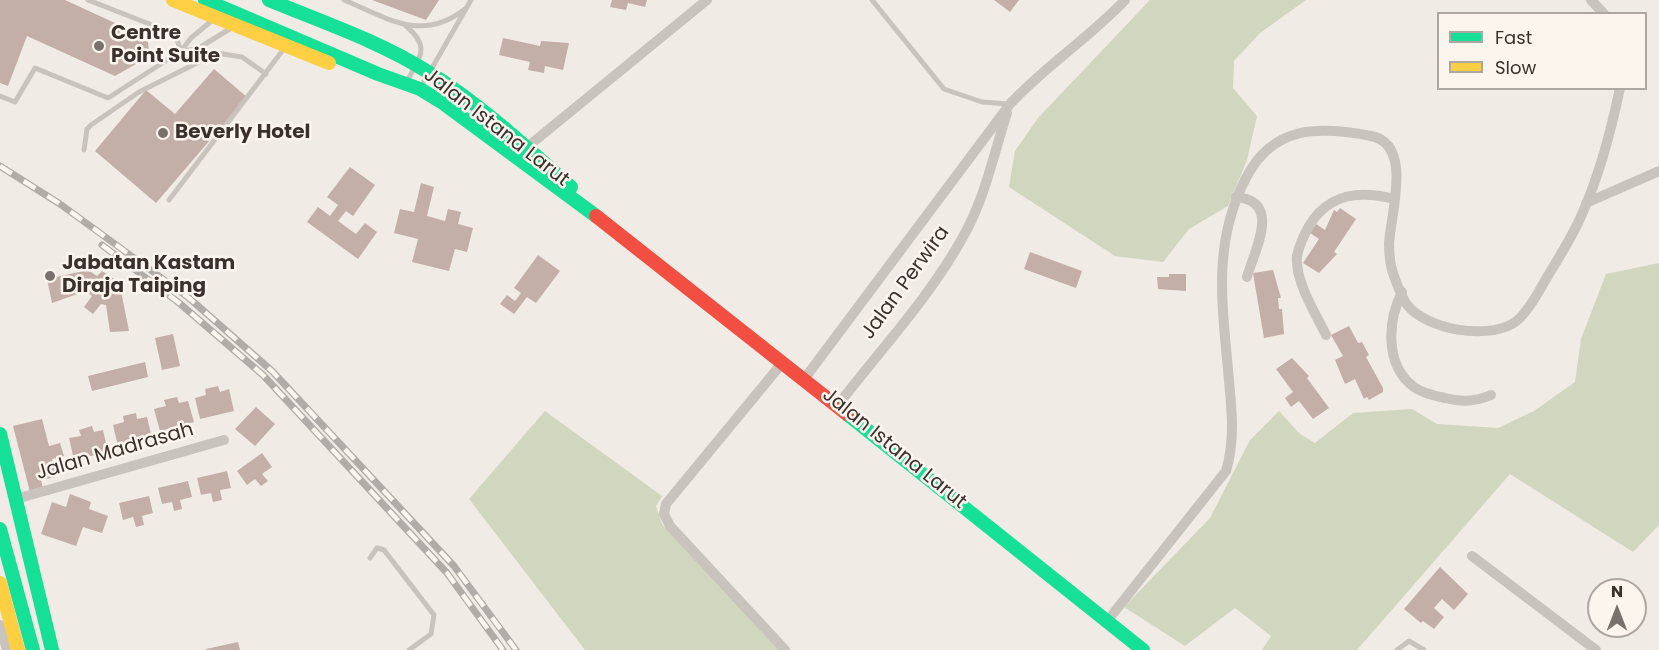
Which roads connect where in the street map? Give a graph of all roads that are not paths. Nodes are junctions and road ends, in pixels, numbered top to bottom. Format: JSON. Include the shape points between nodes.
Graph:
{"nodes":[{"id":1,"x":88,"y":0,"type":"edge"},
{"id":2,"x":173,"y":0,"type":"edge"},
{"id":3,"x":205,"y":0,"type":"edge"},
{"id":4,"x":268,"y":0,"type":"edge"},
{"id":5,"x":344,"y":0,"type":"edge"},
{"id":6,"x":471,"y":0,"type":"edge"},
{"id":7,"x":707,"y":0,"type":"edge"},
{"id":8,"x":872,"y":0,"type":"edge"},
{"id":9,"x":1125,"y":0,"type":"edge"},
{"id":10,"x":1592,"y":0,"type":"edge"},
{"id":11,"x":465,"y":9,"type":"junction"},
{"id":12,"x":1602,"y":12,"type":"edge"},
{"id":13,"x":216,"y":17,"type":"junction"},
{"id":14,"x":236,"y":25,"type":"junction"},
{"id":15,"x":406,"y":26,"type":"junction"},
{"id":16,"x":286,"y":46,"type":"junction"},
{"id":17,"x":181,"y":51,"type":"junction"},
{"id":18,"x":416,"y":65,"type":"junction"},
{"id":19,"x":430,"y":73,"type":"junction"},
{"id":20,"x":266,"y":74,"type":"junction"},
{"id":21,"x":378,"y":74,"type":"junction"},
{"id":22,"x":405,"y":85,"type":"junction"},
{"id":23,"x":420,"y":89,"type":"junction"},
{"id":24,"x":1620,"y":90,"type":"edge"},
{"id":25,"x":0,"y":96,"type":"edge"},
{"id":26,"x":1010,"y":104,"type":"junction"},
{"id":27,"x":526,"y":148,"type":"junction"},
{"id":28,"x":84,"y":150,"type":"dead end"},
{"id":29,"x":1659,"y":171,"type":"edge"},
{"id":30,"x":1236,"y":197,"type":"junction"},
{"id":31,"x":1394,"y":199,"type":"junction"},
{"id":32,"x":169,"y":200,"type":"dead end"},
{"id":33,"x":1586,"y":203,"type":"junction"},
{"id":34,"x":643,"y":250,"type":"junction"},
{"id":35,"x":1247,"y":277,"type":"dead end"},
{"id":36,"x":1402,"y":292,"type":"junction"},
{"id":37,"x":1326,"y":335,"type":"dead end"},
{"id":38,"x":783,"y":362,"type":"junction"},
{"id":39,"x":805,"y":378,"type":"junction"},
{"id":40,"x":1491,"y":395,"type":"dead end"},
{"id":41,"x":838,"y":405,"type":"junction"},
{"id":42,"x":0,"y":434,"type":"edge"},
{"id":43,"x":224,"y":440,"type":"dead end"},
{"id":44,"x":16,"y":499,"type":"junction"},
{"id":45,"x":0,"y":529,"type":"edge"},
{"id":46,"x":1472,"y":556,"type":"dead end"},
{"id":47,"x":370,"y":558,"type":"dead end"},
{"id":48,"x":0,"y":582,"type":"edge"},
{"id":49,"x":1108,"y":620,"type":"junction"},
{"id":50,"x":0,"y":625,"type":"edge"},
{"id":51,"x":7,"y":650,"type":"edge"},
{"id":52,"x":18,"y":650,"type":"edge"},
{"id":53,"x":33,"y":650,"type":"edge"},
{"id":54,"x":52,"y":650,"type":"edge"},
{"id":55,"x":409,"y":650,"type":"edge"},
{"id":56,"x":785,"y":650,"type":"edge"},
{"id":57,"x":1143,"y":650,"type":"edge"},
{"id":58,"x":1397,"y":650,"type":"edge"},
{"id":59,"x":1424,"y":650,"type":"edge"},
{"id":60,"x":1596,"y":650,"type":"edge"}],
"edges":[{"from":1,"to":17,"type":"lane","via":[[175,34]]},
{"from":2,"to":13,"type":"main road","name":"Jalan Istana Larut"},
{"from":3,"to":21,"type":"main road","name":"Jalan Istana Larut"},
{"from":4,"to":18,"type":"main road","name":"Jalan Istana Larut"},
{"from":5,"to":15,"type":"lane"},
{"from":6,"to":11,"type":"lane"},
{"from":7,"to":27,"type":"street"},
{"from":8,"to":26,"type":"lane","via":[[944,89],[982,102]]},
{"from":9,"to":26,"type":"street","name":"Jalan Perwira","via":[[1097,30],[1038,76]]},
{"from":10,"to":12,"type":"street"},
{"from":11,"to":15,"type":"lane","via":[[432,26]]},
{"from":11,"to":19,"type":"lane"},
{"from":13,"to":14,"type":"main road","name":"Jalan Istana Larut"},
{"from":13,"to":17,"type":"lane"},
{"from":14,"to":16,"type":"main road","name":"Jalan Istana Larut"},
{"from":14,"to":17,"type":"lane","via":[[197,49]]},
{"from":15,"to":18,"type":"lane","via":[[420,40],[422,50]]},
{"from":16,"to":20,"type":"lane"},
{"from":16,"to":21,"type":"main road","name":"Jalan Istana Larut","via":[[347,69]]},
{"from":17,"to":25,"type":"lane","via":[[108,98],[35,68],[15,102]]},
{"from":18,"to":19,"type":"main road","name":"Jalan Istana Larut"},
{"from":18,"to":22,"type":"lane"},
{"from":19,"to":23,"type":"lane"},
{"from":19,"to":27,"type":"main road","name":"Jalan Istana Larut"},
{"from":20,"to":28,"type":"lane","via":[[242,57],[217,53],[139,92],[91,124]]},
{"from":20,"to":32,"type":"lane"},
{"from":21,"to":22,"type":"main road","name":"Jalan Istana Larut"},
{"from":22,"to":23,"type":"main road","name":"Jalan Istana Larut"},
{"from":23,"to":34,"type":"main road","name":"Jalan Istana Larut"},
{"from":24,"to":33,"type":"street","via":[[1610,135]]},
{"from":26,"to":39,"type":"street","name":"Jalan Perwira"},
{"from":26,"to":41,"type":"street","name":"Jalan Perwira","via":[[965,234],[947,264]]},
{"from":27,"to":34,"type":"main road","name":"Jalan Istana Larut"},
{"from":29,"to":33,"type":"street"},
{"from":30,"to":31,"type":"street","via":[[1252,166],[1272,143],[1301,132],[1337,129],[1378,137],[1394,154],[1398,174]]},
{"from":30,"to":35,"type":"street","via":[[1251,198],[1259,206],[1262,218],[1258,246]]},
{"from":30,"to":49,"type":"street","via":[[1222,248],[1233,420],[1226,471]]},
{"from":31,"to":36,"type":"street","via":[[1389,246],[1394,277]]},
{"from":31,"to":37,"type":"street","via":[[1356,195],[1333,200],[1316,214],[1304,236],[1297,257],[1301,280]]},
{"from":33,"to":36,"type":"street","via":[[1533,302],[1513,324],[1489,331],[1435,324],[1408,306]]},
{"from":34,"to":38,"type":"main road","name":"Jalan Istana Larut"},
{"from":36,"to":40,"type":"street","via":[[1392,311],[1390,327],[1398,368],[1413,387],[1459,401]]},
{"from":38,"to":39,"type":"main road","name":"Jalan Istana Larut"},
{"from":38,"to":56,"type":"street","via":[[666,504],[664,514],[670,526]]},
{"from":39,"to":41,"type":"main road","name":"Jalan Istana Larut"},
{"from":41,"to":49,"type":"main road","name":"Jalan Istana Larut"},
{"from":42,"to":44,"type":"main road"},
{"from":43,"to":44,"type":"street","name":"Jalan Madrasah"},
{"from":44,"to":54,"type":"main road"},
{"from":45,"to":53,"type":"main road"},
{"from":46,"to":60,"type":"street"},
{"from":47,"to":55,"type":"lane","via":[[377,548],[384,550],[434,615],[431,634]]},
{"from":48,"to":52,"type":"main road"},
{"from":49,"to":57,"type":"main road","name":"Jalan Istana Larut"},
{"from":50,"to":51,"type":"street"},
{"from":58,"to":59,"type":"lane","via":[[1409,641]]}]}
